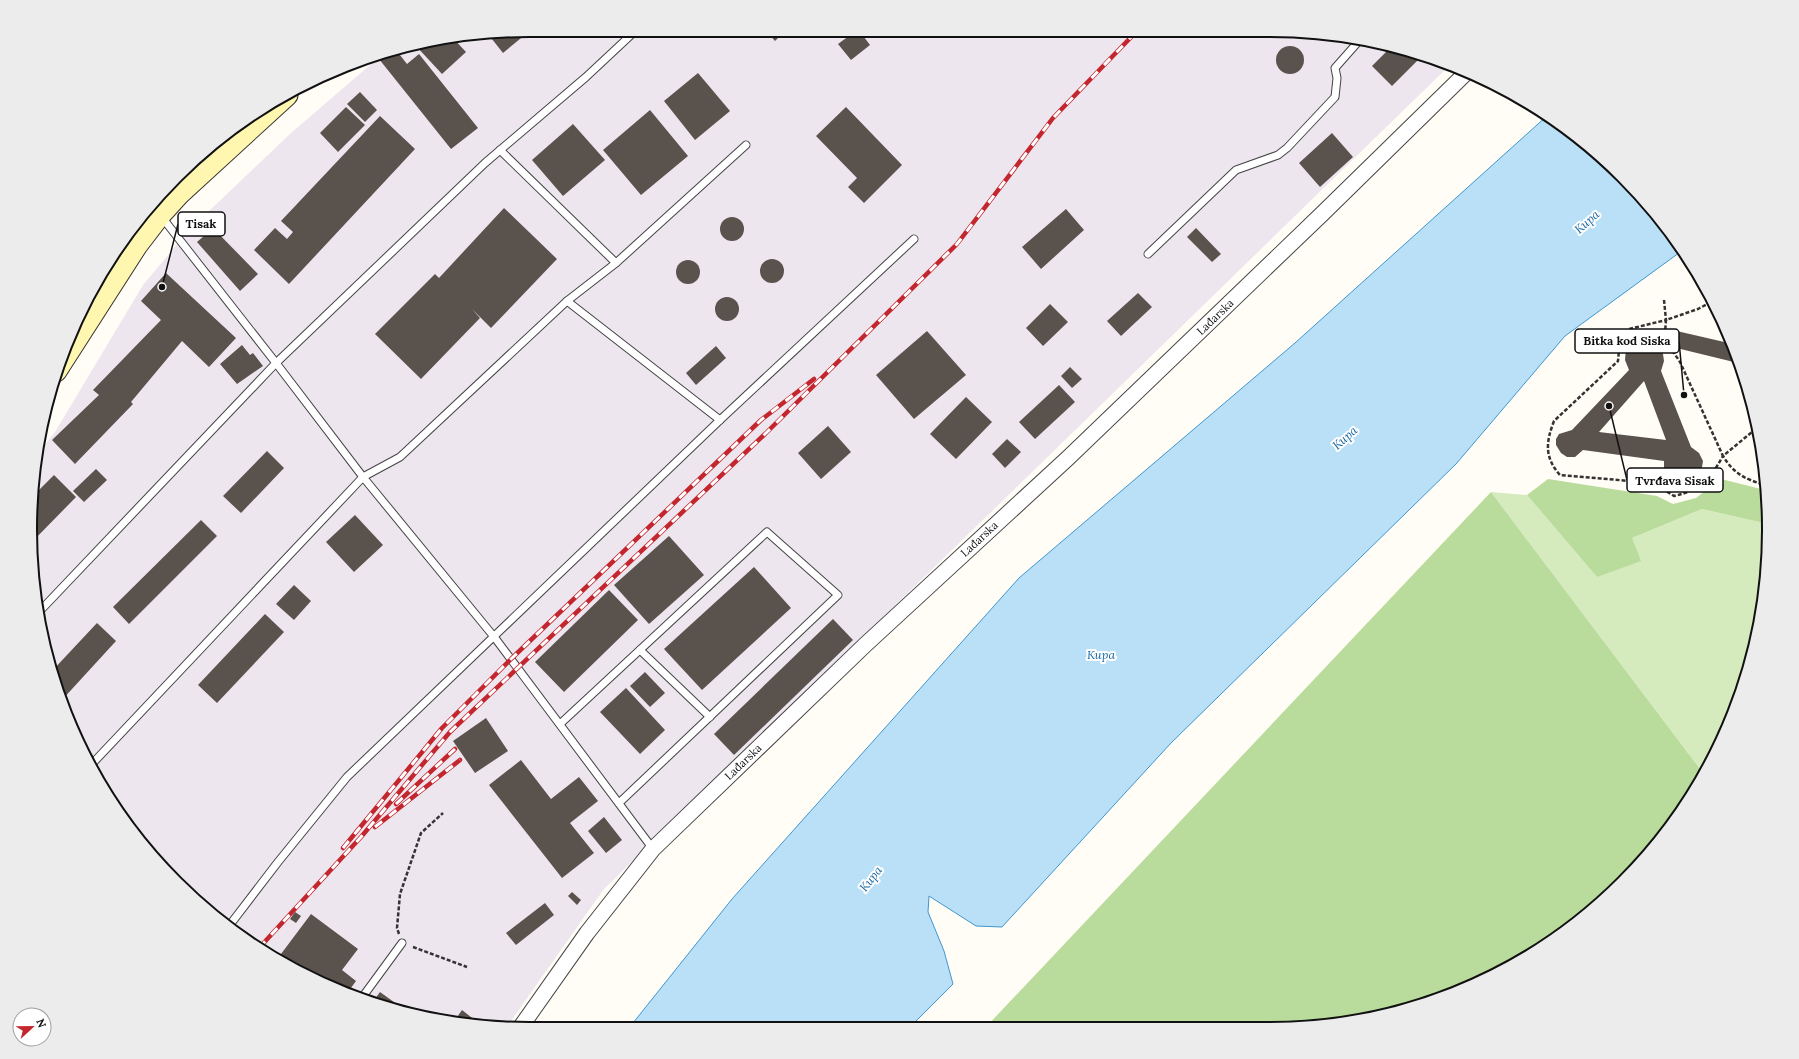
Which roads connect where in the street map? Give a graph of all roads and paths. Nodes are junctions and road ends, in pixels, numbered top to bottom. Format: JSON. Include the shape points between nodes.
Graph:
{"nodes":[{"id":1,"x":629,"y":37,"type":"edge"},
{"id":2,"x":1356,"y":44,"type":"edge"},
{"id":3,"x":1463,"y":76,"type":"edge"},
{"id":4,"x":264,"y":115,"type":"edge"},
{"id":5,"x":746,"y":145,"type":"dead end"},
{"id":6,"x":500,"y":150,"type":"junction"},
{"id":7,"x":156,"y":210,"type":"edge"},
{"id":8,"x":914,"y":239,"type":"dead end"},
{"id":9,"x":1148,"y":254,"type":"dead end"},
{"id":10,"x":616,"y":263,"type":"junction"},
{"id":11,"x":1664,"y":300,"type":"dead end"},
{"id":12,"x":567,"y":301,"type":"junction"},
{"id":13,"x":1707,"y":304,"type":"edge"},
{"id":14,"x":1666,"y":320,"type":"junction"},
{"id":15,"x":72,"y":346,"type":"edge"},
{"id":16,"x":276,"y":363,"type":"junction"},
{"id":17,"x":720,"y":420,"type":"junction"},
{"id":18,"x":1753,"y":431,"type":"edge"},
{"id":19,"x":1723,"y":456,"type":"junction"},
{"id":20,"x":363,"y":477,"type":"junction"},
{"id":21,"x":1760,"y":483,"type":"edge"},
{"id":22,"x":43,"y":608,"type":"edge"},
{"id":23,"x":494,"y":638,"type":"junction"},
{"id":24,"x":640,"y":650,"type":"junction"},
{"id":25,"x":710,"y":717,"type":"junction"},
{"id":26,"x":560,"y":724,"type":"junction"},
{"id":27,"x":95,"y":761,"type":"edge"},
{"id":28,"x":619,"y":803,"type":"junction"},
{"id":29,"x":444,"y":813,"type":"dead end"},
{"id":30,"x":653,"y":849,"type":"junction"},
{"id":31,"x":232,"y":921,"type":"edge"},
{"id":32,"x":402,"y":943,"type":"junction"},
{"id":33,"x":467,"y":967,"type":"dead end"},
{"id":34,"x":365,"y":994,"type":"edge"},
{"id":35,"x":524,"y":1022,"type":"edge"}],
"edges":[{"from":1,"to":6,"type":"lane"},
{"from":2,"to":9,"type":"lane","via":[[1335,68],[1335,97],[1287,148],[1278,155],[1236,170]]},
{"from":3,"to":30,"type":"street","name":"Lađarska","via":[[1068,458],[866,645]]},
{"from":4,"to":7,"type":"main road","via":[[179,194]]},
{"from":5,"to":10,"type":"lane"},
{"from":6,"to":10,"type":"lane"},
{"from":6,"to":16,"type":"lane"},
{"from":7,"to":15,"type":"main road","via":[[137,246]]},
{"from":7,"to":16,"type":"lane"},
{"from":8,"to":17,"type":"lane"},
{"from":10,"to":12,"type":"lane"},
{"from":11,"to":14,"type":"path"},
{"from":12,"to":17,"type":"lane"},
{"from":12,"to":20,"type":"lane","via":[[400,457]]},
{"from":13,"to":14,"type":"path","via":[[1698,310]]},
{"from":14,"to":19,"type":"path","via":[[1664,346],[1674,353],[1680,362]]},
{"from":14,"to":19,"type":"path","via":[[1629,329],[1618,361],[1554,420],[1547,454],[1552,466],[1560,475],[1653,483],[1674,496],[1691,492],[1703,483],[1714,472]]},
{"from":16,"to":20,"type":"lane"},
{"from":16,"to":22,"type":"lane"},
{"from":17,"to":23,"type":"lane"},
{"from":18,"to":19,"type":"path"},
{"from":19,"to":21,"type":"path","via":[[1730,467],[1741,476]]},
{"from":20,"to":23,"type":"lane"},
{"from":20,"to":27,"type":"lane"},
{"from":23,"to":26,"type":"lane"},
{"from":23,"to":31,"type":"lane","via":[[347,777]]},
{"from":24,"to":25,"type":"lane"},
{"from":24,"to":25,"type":"lane","via":[[767,532],[838,595]]},
{"from":24,"to":26,"type":"lane"},
{"from":25,"to":28,"type":"lane"},
{"from":26,"to":28,"type":"lane"},
{"from":28,"to":30,"type":"lane"},
{"from":29,"to":32,"type":"path","via":[[420,833],[400,894],[397,928]]},
{"from":30,"to":35,"type":"street","name":"Lađarska","via":[[587,933]]},
{"from":32,"to":33,"type":"path"},
{"from":32,"to":34,"type":"lane"}]}
